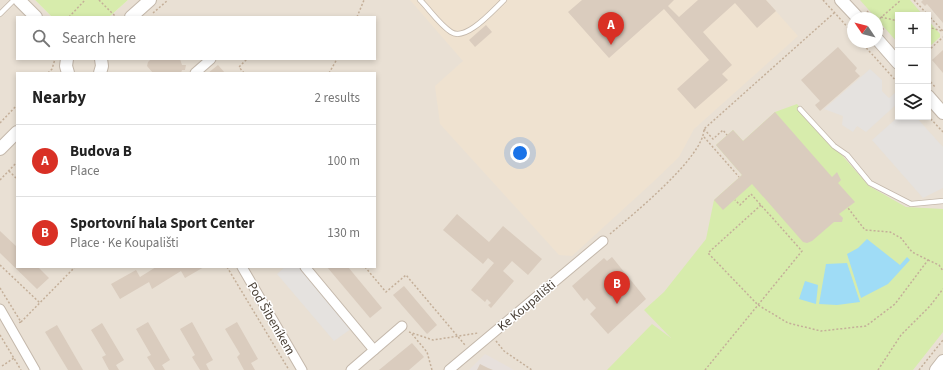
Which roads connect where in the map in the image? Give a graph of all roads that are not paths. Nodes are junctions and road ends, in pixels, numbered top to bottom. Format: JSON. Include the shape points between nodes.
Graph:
{"nodes":[{"id":1,"x":14,"y":0,"type":"edge"},
{"id":2,"x":19,"y":0,"type":"edge"},
{"id":3,"x":150,"y":0,"type":"edge"},
{"id":4,"x":420,"y":0,"type":"edge"},
{"id":5,"x":504,"y":0,"type":"edge"},
{"id":6,"x":842,"y":0,"type":"edge"},
{"id":7,"x":853,"y":12,"type":"edge"},
{"id":8,"x":0,"y":14,"type":"edge"},
{"id":9,"x":35,"y":16,"type":"edge"},
{"id":10,"x":132,"y":16,"type":"edge"},
{"id":11,"x":883,"y":46,"type":"edge"},
{"id":12,"x":67,"y":60,"type":"edge"},
{"id":13,"x":101,"y":60,"type":"edge"},
{"id":14,"x":210,"y":60,"type":"edge"},
{"id":15,"x":895,"y":60,"type":"edge"},
{"id":16,"x":68,"y":72,"type":"edge"},
{"id":17,"x":100,"y":72,"type":"edge"},
{"id":18,"x":196,"y":72,"type":"edge"},
{"id":19,"x":933,"y":93,"type":"edge"},
{"id":20,"x":800,"y":109,"type":"dead end"},
{"id":21,"x":943,"y":113,"type":"edge"},
{"id":22,"x":16,"y":133,"type":"edge"},
{"id":23,"x":0,"y":150,"type":"edge"},
{"id":24,"x":943,"y":201,"type":"edge"},
{"id":25,"x":603,"y":241,"type":"road end"},
{"id":26,"x":243,"y":268,"type":"edge"},
{"id":27,"x":306,"y":268,"type":"edge"},
{"id":28,"x":0,"y":309,"type":"edge"},
{"id":29,"x":400,"y":328,"type":"road end"},
{"id":30,"x":374,"y":350,"type":"junction"},
{"id":31,"x":35,"y":370,"type":"edge"},
{"id":32,"x":302,"y":370,"type":"edge"},
{"id":33,"x":351,"y":370,"type":"edge"},
{"id":34,"x":449,"y":370,"type":"edge"}],
"edges":[{"from":1,"to":8,"type":"lane"},
{"from":2,"to":9,"type":"street"},
{"from":3,"to":10,"type":"street"},
{"from":4,"to":5,"type":"lane","via":[[446,28],[457,34],[468,32]]},
{"from":6,"to":7,"type":"street"},
{"from":11,"to":15,"type":"street"},
{"from":12,"to":16,"type":"street"},
{"from":13,"to":17,"type":"street"},
{"from":14,"to":18,"type":"street"},
{"from":19,"to":21,"type":"street"},
{"from":20,"to":24,"type":"lane","via":[[870,183],[911,204]]},
{"from":22,"to":23,"type":"street"},
{"from":25,"to":34,"type":"street","name":"Ke Koupališti"},
{"from":26,"to":32,"type":"street","name":"Pod Šibeníkem"},
{"from":27,"to":30,"type":"street"},
{"from":28,"to":31,"type":"street"},
{"from":29,"to":30,"type":"street"},
{"from":30,"to":33,"type":"street"}]}
